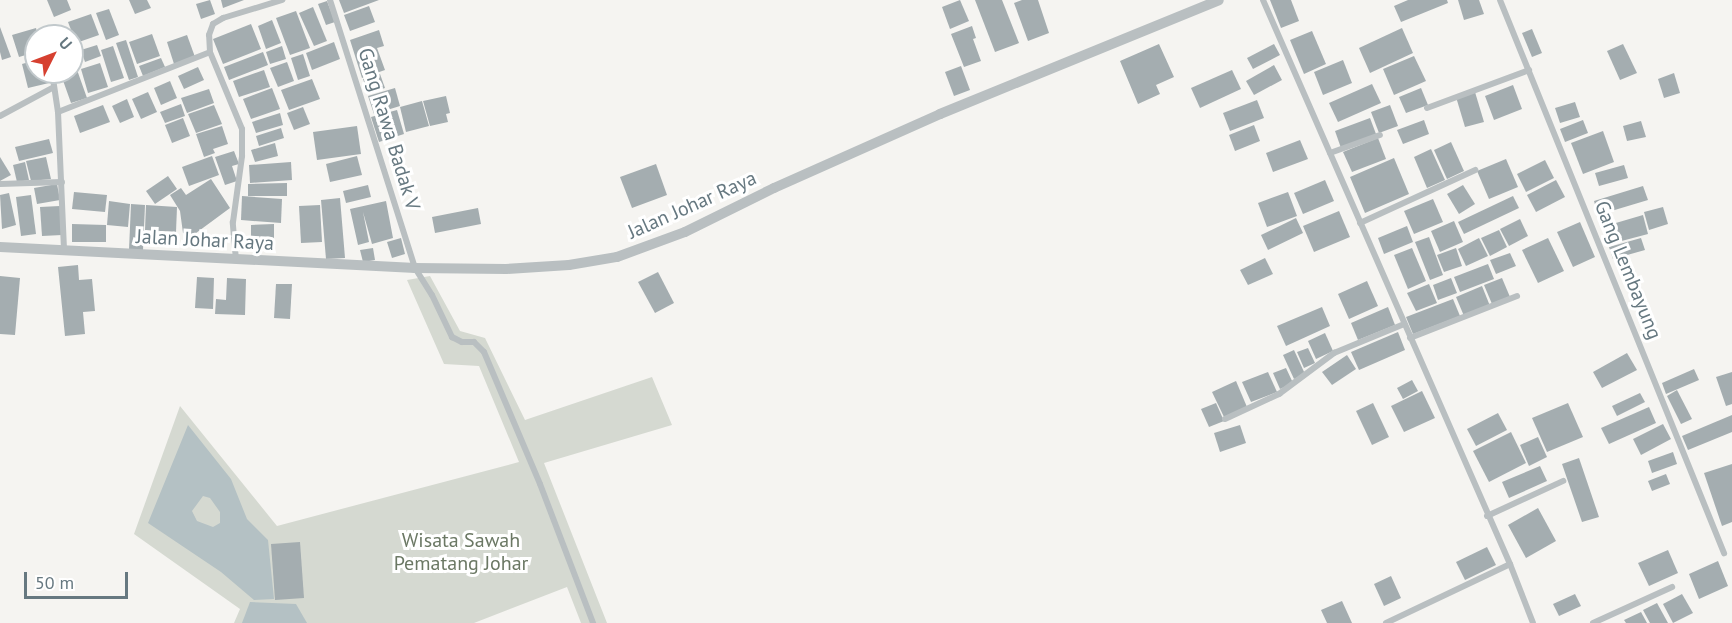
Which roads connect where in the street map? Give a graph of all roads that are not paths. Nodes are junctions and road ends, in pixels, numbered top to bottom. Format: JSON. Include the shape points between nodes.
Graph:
{"nodes":[{"id":1,"x":282,"y":0,"type":"edge"},
{"id":2,"x":330,"y":0,"type":"edge"},
{"id":3,"x":1219,"y":0,"type":"edge"},
{"id":4,"x":1263,"y":0,"type":"edge"},
{"id":5,"x":1500,"y":0,"type":"edge"},
{"id":6,"x":210,"y":52,"type":"junction"},
{"id":7,"x":1529,"y":70,"type":"junction"},
{"id":8,"x":54,"y":84,"type":"edge"},
{"id":9,"x":54,"y":87,"type":"junction"},
{"id":10,"x":1427,"y":108,"type":"dead end"},
{"id":11,"x":58,"y":112,"type":"junction"},
{"id":12,"x":0,"y":116,"type":"edge"},
{"id":13,"x":1380,"y":135,"type":"dead end"},
{"id":14,"x":1330,"y":153,"type":"junction"},
{"id":15,"x":1476,"y":170,"type":"dead end"},
{"id":16,"x":62,"y":182,"type":"junction"},
{"id":17,"x":0,"y":184,"type":"edge"},
{"id":18,"x":1360,"y":223,"type":"junction"},
{"id":19,"x":0,"y":247,"type":"edge"},
{"id":20,"x":64,"y":251,"type":"junction"},
{"id":21,"x":236,"y":260,"type":"junction"},
{"id":22,"x":415,"y":268,"type":"junction"},
{"id":23,"x":1516,"y":296,"type":"dead end"},
{"id":24,"x":1404,"y":324,"type":"junction"},
{"id":25,"x":1410,"y":338,"type":"junction"},
{"id":26,"x":1225,"y":419,"type":"dead end"},
{"id":27,"x":1563,"y":481,"type":"dead end"},
{"id":28,"x":1487,"y":516,"type":"junction"},
{"id":29,"x":1724,"y":553,"type":"dead end"},
{"id":30,"x":1510,"y":564,"type":"junction"},
{"id":31,"x":1672,"y":587,"type":"dead end"},
{"id":32,"x":593,"y":623,"type":"edge"},
{"id":33,"x":1386,"y":623,"type":"edge"},
{"id":34,"x":1533,"y":623,"type":"edge"},
{"id":35,"x":1593,"y":623,"type":"edge"}],
"edges":[{"from":1,"to":6,"type":"street","via":[[217,21],[209,35]]},
{"from":2,"to":22,"type":"street","name":"Gang Rawa Badak V"},
{"from":3,"to":22,"type":"street","name":"Jalan Johar Raya","via":[[940,114],[649,247],[569,265]]},
{"from":4,"to":14,"type":"street"},
{"from":5,"to":7,"type":"street","name":"Gang Lembayung"},
{"from":6,"to":11,"type":"street"},
{"from":6,"to":21,"type":"street","via":[[242,129],[233,222]]},
{"from":7,"to":10,"type":"street"},
{"from":7,"to":29,"type":"street","name":"Gang Lembayung"},
{"from":8,"to":9,"type":"street"},
{"from":9,"to":11,"type":"street"},
{"from":9,"to":12,"type":"street"},
{"from":11,"to":16,"type":"street"},
{"from":13,"to":14,"type":"street"},
{"from":14,"to":18,"type":"street"},
{"from":15,"to":18,"type":"street"},
{"from":16,"to":17,"type":"street"},
{"from":16,"to":20,"type":"street"},
{"from":18,"to":24,"type":"street"},
{"from":19,"to":20,"type":"street","name":"Jalan Johar Raya"},
{"from":20,"to":21,"type":"street","name":"Jalan Johar Raya"},
{"from":21,"to":22,"type":"street","name":"Jalan Johar Raya"},
{"from":22,"to":32,"type":"street","name":"Gang Rawa Badak V","via":[[452,337],[474,342],[484,352]]},
{"from":23,"to":25,"type":"street"},
{"from":24,"to":25,"type":"street"},
{"from":24,"to":26,"type":"street","via":[[1328,357],[1278,394]]},
{"from":25,"to":28,"type":"street"},
{"from":27,"to":28,"type":"street"},
{"from":28,"to":30,"type":"street"},
{"from":30,"to":33,"type":"street"},
{"from":30,"to":34,"type":"street"},
{"from":31,"to":35,"type":"street"}]}
